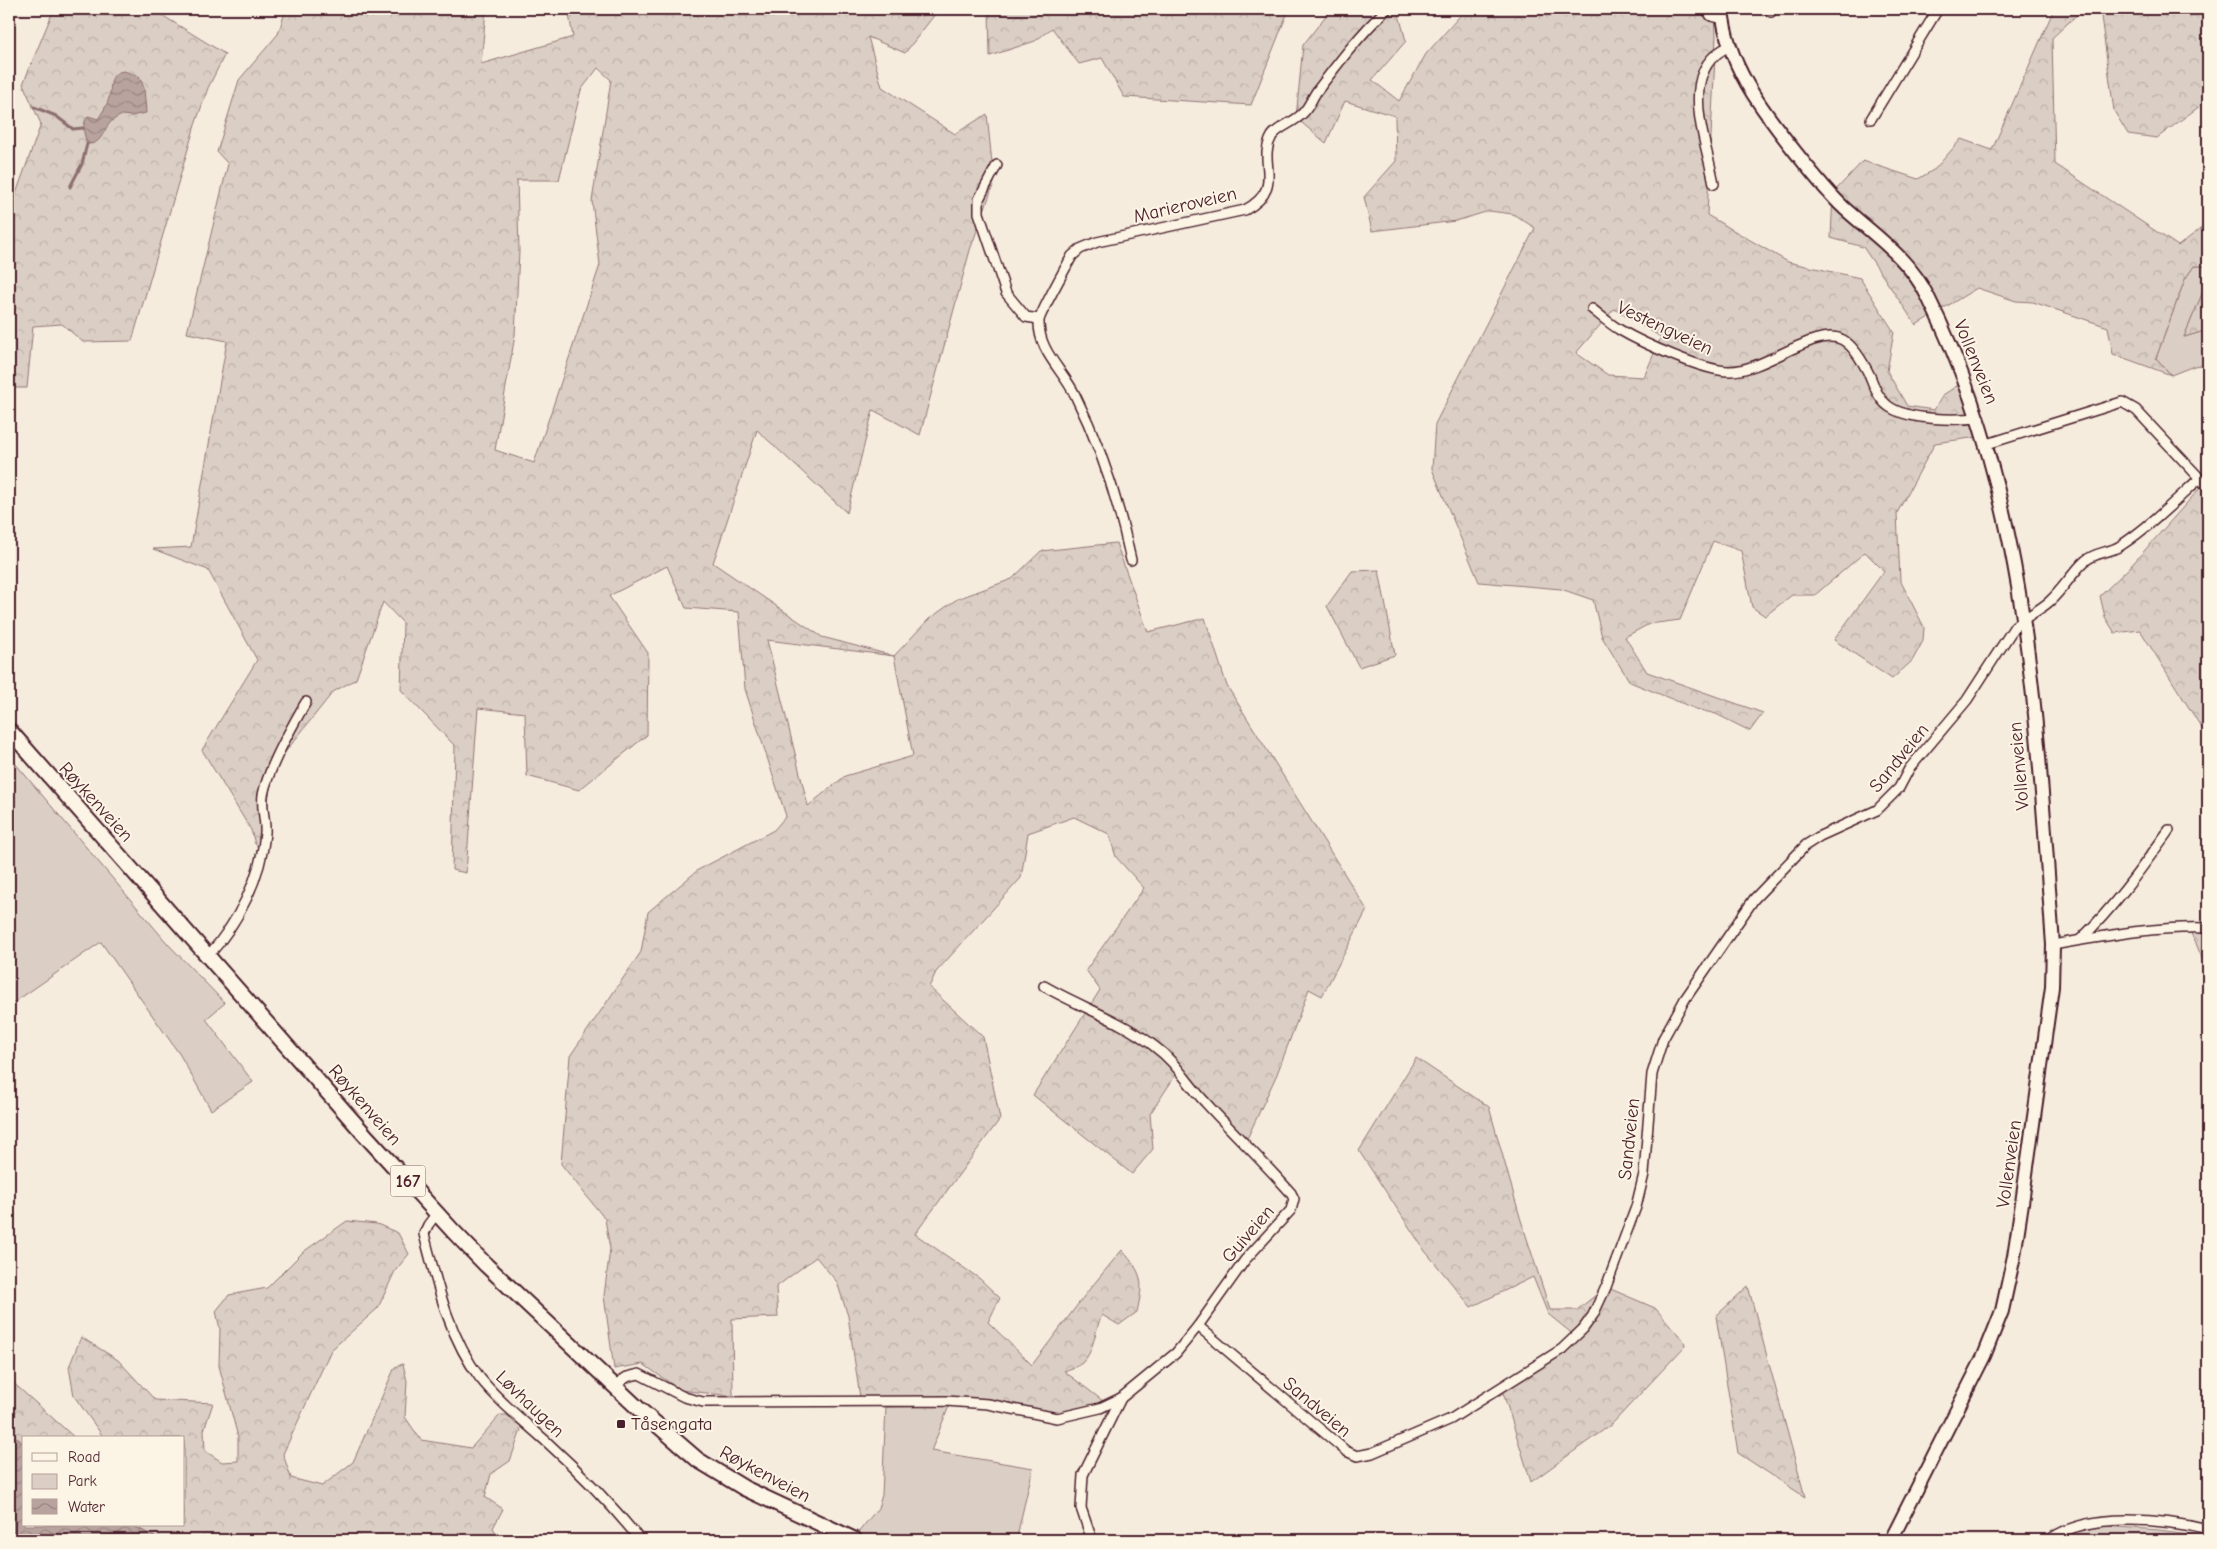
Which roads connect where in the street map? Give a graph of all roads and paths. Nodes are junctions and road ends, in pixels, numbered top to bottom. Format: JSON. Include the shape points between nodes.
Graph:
{"nodes":[{"id":1,"x":1387,"y":9,"type":"edge"},
{"id":2,"x":1706,"y":9,"type":"edge"},
{"id":3,"x":1938,"y":9,"type":"edge"},
{"id":4,"x":1723,"y":14,"type":"edge"},
{"id":5,"x":1730,"y":46,"type":"junction"},
{"id":6,"x":1871,"y":119,"type":"dead end"},
{"id":7,"x":997,"y":165,"type":"dead end"},
{"id":8,"x":1714,"y":184,"type":"dead end"},
{"id":9,"x":1592,"y":309,"type":"dead end"},
{"id":10,"x":1039,"y":319,"type":"junction"},
{"id":11,"x":1979,"y":418,"type":"junction"},
{"id":12,"x":1987,"y":444,"type":"junction"},
{"id":13,"x":2199,"y":479,"type":"junction"},
{"id":14,"x":2208,"y":487,"type":"edge"},
{"id":15,"x":1130,"y":560,"type":"dead end"},
{"id":16,"x":2024,"y":618,"type":"junction"},
{"id":17,"x":306,"y":702,"type":"dead end"},
{"id":18,"x":9,"y":730,"type":"edge"},
{"id":19,"x":2168,"y":830,"type":"dead end"},
{"id":20,"x":2208,"y":928,"type":"edge"},
{"id":21,"x":2080,"y":941,"type":"junction"},
{"id":22,"x":2054,"y":946,"type":"junction"},
{"id":23,"x":208,"y":956,"type":"junction"},
{"id":24,"x":1044,"y":986,"type":"dead end"},
{"id":25,"x":437,"y":1213,"type":"junction"},
{"id":26,"x":1198,"y":1326,"type":"junction"},
{"id":27,"x":614,"y":1386,"type":"junction"},
{"id":28,"x":1121,"y":1398,"type":"junction"},
{"id":29,"x":2208,"y":1530,"type":"edge"},
{"id":30,"x":640,"y":1540,"type":"edge"},
{"id":31,"x":856,"y":1540,"type":"edge"},
{"id":32,"x":1092,"y":1540,"type":"edge"},
{"id":33,"x":1891,"y":1540,"type":"edge"},
{"id":34,"x":2049,"y":1540,"type":"edge"}],
"edges":[{"from":1,"to":10,"type":"street","name":"Marieroveien","via":[[1353,46],[1304,111],[1273,135],[1268,151],[1270,176],[1266,191],[1256,204],[1245,210],[1097,242],[1080,249],[1072,256]]},
{"from":2,"to":4,"type":"street","via":[[1711,16]]},
{"from":3,"to":6,"type":"street"},
{"from":4,"to":5,"type":"main road","name":"Vollenveien"},
{"from":5,"to":8,"type":"street","via":[[1713,58],[1698,86],[1699,113]]},
{"from":5,"to":11,"type":"main road","name":"Vollenveien","via":[[1749,89],[1800,158],[1837,201],[1892,248],[1917,276]]},
{"from":7,"to":10,"type":"street","via":[[979,199],[983,229],[1006,294],[1026,317]]},
{"from":9,"to":11,"type":"street","name":"Vestengveien","via":[[1620,330],[1703,368],[1730,372],[1770,361],[1798,345],[1826,335],[1842,340],[1864,365],[1880,398],[1892,409],[1948,421]]},
{"from":10,"to":15,"type":"street","via":[[1049,355],[1074,393],[1108,475],[1118,502]]},
{"from":11,"to":12,"type":"main road","name":"Vollenveien"},
{"from":12,"to":13,"type":"street","via":[[2122,402],[2136,410]]},
{"from":12,"to":16,"type":"main road","name":"Vollenveien","via":[[2009,532]]},
{"from":13,"to":14,"type":"street"},
{"from":13,"to":16,"type":"street","via":[[2144,531],[2115,550],[2084,561],[2068,584],[2049,602]]},
{"from":16,"to":22,"type":"main road","name":"Vollenveien"},
{"from":16,"to":26,"type":"street","name":"Sandveien","via":[[2015,626],[1968,700],[1908,769],[1899,788],[1878,810],[1806,845],[1754,900],[1685,999],[1664,1039],[1652,1074],[1644,1174],[1636,1206],[1593,1315],[1562,1349],[1451,1419],[1372,1453],[1357,1456],[1338,1445]]},
{"from":17,"to":23,"type":"street","via":[[284,744],[263,796],[265,835],[246,900],[234,924]]},
{"from":18,"to":23,"type":"main road","name":"Røykenveien","number":"167"},
{"from":19,"to":21,"type":"street","via":[[2134,880]]},
{"from":20,"to":21,"type":"street","via":[[2176,927]]},
{"from":21,"to":22,"type":"street"},
{"from":22,"to":33,"type":"main road","name":"Vollenveien","via":[[2051,996],[2022,1203],[2002,1310],[1984,1356]]},
{"from":23,"to":25,"type":"main road","name":"Røykenveien","number":"167"},
{"from":24,"to":26,"type":"street","name":"Guiveien","via":[[1131,1029],[1155,1046],[1292,1193],[1291,1210],[1244,1260]]},
{"from":25,"to":27,"type":"main road","name":"Røykenveien","number":"167","via":[[486,1265]]},
{"from":25,"to":30,"type":"street","name":"Løvhaugen","via":[[424,1234],[446,1313],[475,1370],[494,1394],[604,1496]]},
{"from":26,"to":28,"type":"street","name":"Guiveien","via":[[1176,1353]]},
{"from":27,"to":28,"type":"street","via":[[638,1374],[684,1397],[703,1402],[946,1401],[988,1404],[1057,1418],[1094,1410]]},
{"from":27,"to":31,"type":"main road","name":"Røykenveien","number":"167","via":[[679,1445],[724,1477]]},
{"from":28,"to":32,"type":"street","name":"Guiveien","via":[[1083,1475],[1081,1508]]},
{"from":29,"to":34,"type":"street","via":[[2136,1520],[2101,1522],[2070,1528]]}]}
